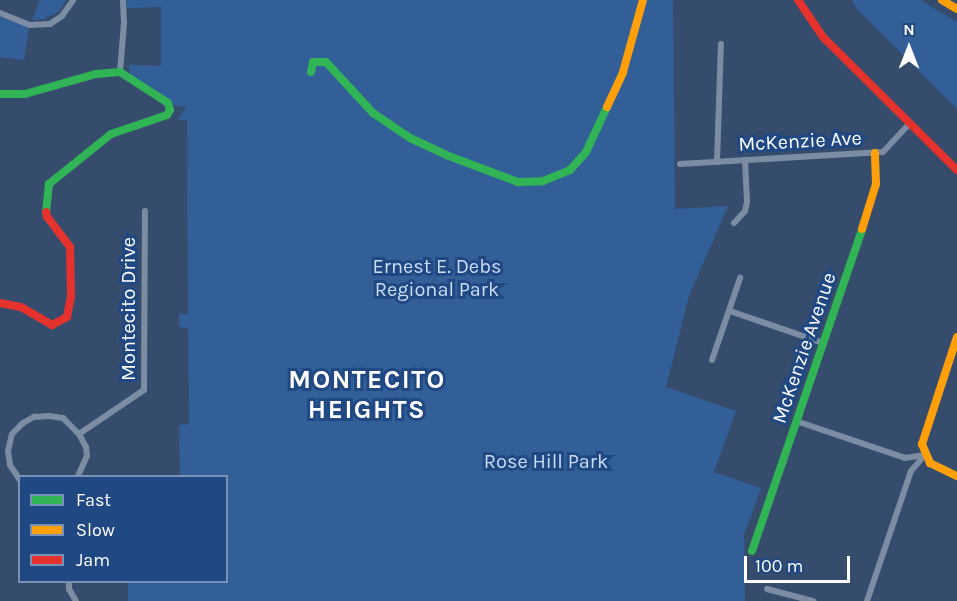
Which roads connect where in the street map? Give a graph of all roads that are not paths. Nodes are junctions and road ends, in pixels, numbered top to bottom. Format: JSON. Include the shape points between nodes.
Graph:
{"nodes":[{"id":1,"x":73,"y":0,"type":"edge"},
{"id":2,"x":123,"y":0,"type":"edge"},
{"id":3,"x":643,"y":0,"type":"edge"},
{"id":4,"x":798,"y":0,"type":"edge"},
{"id":5,"x":942,"y":0,"type":"edge"},
{"id":6,"x":957,"y":9,"type":"edge"},
{"id":7,"x":0,"y":13,"type":"edge"},
{"id":8,"x":721,"y":44,"type":"dead end"},
{"id":9,"x":120,"y":72,"type":"junction"},
{"id":10,"x":311,"y":72,"type":"dead end"},
{"id":11,"x":0,"y":94,"type":"edge"},
{"id":12,"x":909,"y":124,"type":"junction"},
{"id":13,"x":875,"y":153,"type":"junction"},
{"id":14,"x":745,"y":160,"type":"junction"},
{"id":15,"x":717,"y":162,"type":"junction"},
{"id":16,"x":680,"y":164,"type":"dead end"},
{"id":17,"x":957,"y":170,"type":"edge"},
{"id":18,"x":145,"y":211,"type":"dead end"},
{"id":19,"x":734,"y":223,"type":"dead end"},
{"id":20,"x":740,"y":278,"type":"dead end"},
{"id":21,"x":0,"y":303,"type":"edge"},
{"id":22,"x":729,"y":311,"type":"junction"},
{"id":23,"x":957,"y":337,"type":"edge"},
{"id":24,"x":823,"y":343,"type":"junction"},
{"id":25,"x":712,"y":360,"type":"dead end"},
{"id":26,"x":796,"y":421,"type":"junction"},
{"id":27,"x":79,"y":434,"type":"junction"},
{"id":28,"x":925,"y":455,"type":"junction"},
{"id":29,"x":79,"y":475,"type":"edge"},
{"id":30,"x":957,"y":476,"type":"edge"},
{"id":31,"x":18,"y":477,"type":"edge"},
{"id":32,"x":752,"y":551,"type":"dead end"},
{"id":33,"x":69,"y":583,"type":"edge"},
{"id":34,"x":767,"y":589,"type":"dead end"},
{"id":35,"x":76,"y":601,"type":"edge"},
{"id":36,"x":813,"y":601,"type":"edge"},
{"id":37,"x":867,"y":601,"type":"edge"}],
"edges":[{"from":1,"to":7,"type":"street","via":[[62,16],[50,24],[30,25]]},
{"from":2,"to":9,"type":"street"},
{"from":3,"to":10,"type":"street","via":[[623,72],[586,153],[570,170],[543,181],[518,182],[446,155],[410,138],[373,113],[326,62],[314,62]]},
{"from":4,"to":12,"type":"street","via":[[823,37]]},
{"from":5,"to":6,"type":"street"},
{"from":8,"to":15,"type":"street"},
{"from":9,"to":11,"type":"street","via":[[96,74],[25,94]]},
{"from":9,"to":21,"type":"street","via":[[157,94],[170,110],[167,115],[111,134],[49,184],[47,217],[70,247],[71,297],[67,317],[52,325],[21,307]]},
{"from":12,"to":13,"type":"street","name":"McKenzie Ave","via":[[883,153]]},
{"from":12,"to":17,"type":"street"},
{"from":13,"to":14,"type":"street","name":"McKenzie Ave"},
{"from":13,"to":24,"type":"street","name":"McKenzie Avenue","via":[[874,194]]},
{"from":14,"to":15,"type":"street","name":"McKenzie Ave"},
{"from":14,"to":19,"type":"street","via":[[747,202],[745,212]]},
{"from":15,"to":16,"type":"street","name":"McKenzie Ave"},
{"from":18,"to":27,"type":"street","name":"Montecito Drive","via":[[144,390]]},
{"from":20,"to":22,"type":"street"},
{"from":22,"to":24,"type":"street"},
{"from":22,"to":25,"type":"street"},
{"from":23,"to":28,"type":"street","via":[[924,434]]},
{"from":24,"to":26,"type":"street","name":"McKenzie Avenue"},
{"from":26,"to":28,"type":"street","via":[[905,458]]},
{"from":26,"to":32,"type":"street","name":"McKenzie Avenue"},
{"from":27,"to":29,"type":"street","via":[[87,456]]},
{"from":27,"to":31,"type":"street","via":[[63,418],[34,417],[23,423],[12,434],[8,452]]},
{"from":28,"to":30,"type":"street","via":[[939,469]]},
{"from":28,"to":37,"type":"street","via":[[911,471]]},
{"from":33,"to":35,"type":"street"},
{"from":34,"to":36,"type":"street"}]}
